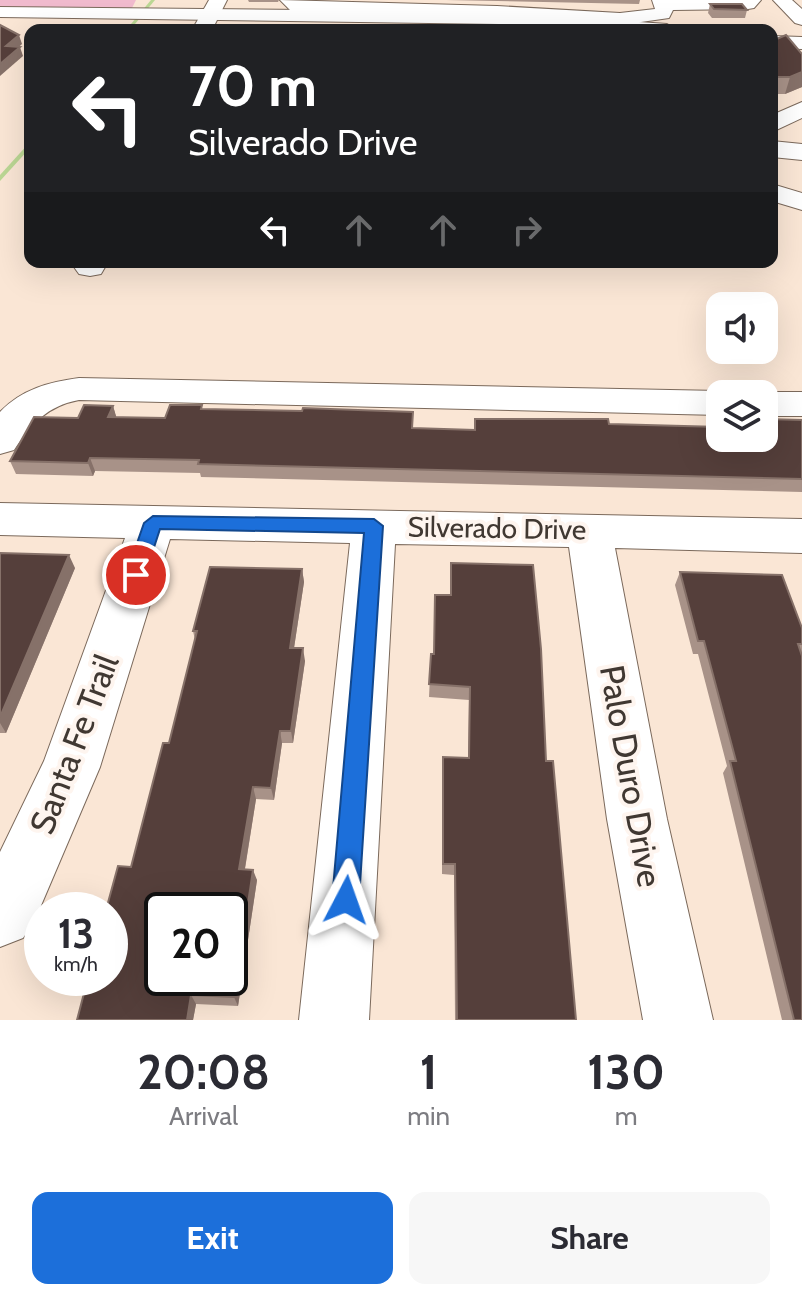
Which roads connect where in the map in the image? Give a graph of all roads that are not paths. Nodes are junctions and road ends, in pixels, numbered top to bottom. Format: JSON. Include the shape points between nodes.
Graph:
{"nodes":[{"id":1,"x":289,"y":0,"type":"edge"},
{"id":2,"x":752,"y":0,"type":"edge"},
{"id":3,"x":782,"y":0,"type":"edge"},
{"id":4,"x":0,"y":12,"type":"edge"},
{"id":5,"x":664,"y":12,"type":"edge"},
{"id":6,"x":428,"y":17,"type":"junction"},
{"id":7,"x":92,"y":18,"type":"junction"},
{"id":8,"x":202,"y":18,"type":"edge"},
{"id":9,"x":802,"y":19,"type":"edge"},
{"id":10,"x":0,"y":22,"type":"edge"},
{"id":11,"x":337,"y":24,"type":"edge"},
{"id":12,"x":441,"y":24,"type":"edge"},
{"id":13,"x":778,"y":33,"type":"edge"},
{"id":14,"x":802,"y":33,"type":"edge"},
{"id":15,"x":778,"y":42,"type":"edge"},
{"id":16,"x":802,"y":43,"type":"edge"},
{"id":17,"x":802,"y":109,"type":"edge"},
{"id":18,"x":778,"y":123,"type":"edge"},
{"id":19,"x":778,"y":127,"type":"edge"},
{"id":20,"x":802,"y":132,"type":"edge"},
{"id":21,"x":778,"y":150,"type":"edge"},
{"id":22,"x":802,"y":152,"type":"edge"},
{"id":23,"x":778,"y":194,"type":"edge"},
{"id":24,"x":802,"y":202,"type":"edge"},
{"id":25,"x":706,"y":403,"type":"edge"},
{"id":26,"x":778,"y":404,"type":"edge"},
{"id":27,"x":802,"y":404,"type":"edge"},
{"id":28,"x":0,"y":441,"type":"edge"},
{"id":29,"x":0,"y":519,"type":"edge"},
{"id":30,"x":153,"y":523,"type":"junction"},
{"id":31,"x":374,"y":526,"type":"junction"},
{"id":32,"x":589,"y":530,"type":"junction"},
{"id":33,"x":802,"y":536,"type":"edge"},
{"id":34,"x":0,"y":915,"type":"edge"},
{"id":35,"x":334,"y":1020,"type":"edge"},
{"id":36,"x":678,"y":1020,"type":"edge"}],
"edges":[{"from":1,"to":5,"type":"main road","via":[[318,8],[620,19]]},
{"from":2,"to":5,"type":"main road"},
{"from":3,"to":9,"type":"main road"},
{"from":4,"to":7,"type":"main road"},
{"from":5,"to":6,"type":"main road","via":[[526,19]]},
{"from":6,"to":8,"type":"main road"},
{"from":6,"to":12,"type":"main road"},
{"from":7,"to":8,"type":"main road"},
{"from":7,"to":10,"type":"main road"},
{"from":8,"to":11,"type":"main road"},
{"from":13,"to":14,"type":"main road"},
{"from":15,"to":16,"type":"main road"},
{"from":17,"to":18,"type":"main road"},
{"from":19,"to":20,"type":"main road"},
{"from":21,"to":22,"type":"main road"},
{"from":23,"to":24,"type":"main road"},
{"from":25,"to":28,"type":"main road","via":[[79,389],[33,401],[16,415]]},
{"from":26,"to":27,"type":"main road"},
{"from":29,"to":30,"type":"main road","name":"Silverado Drive"},
{"from":30,"to":31,"type":"main road","name":"Silverado Drive"},
{"from":30,"to":34,"type":"main road","name":"Santa Fe Trail","via":[[71,767]]},
{"from":31,"to":32,"type":"main road","name":"Silverado Drive"},
{"from":31,"to":35,"type":"main road"},
{"from":32,"to":33,"type":"main road","name":"Silverado Drive"},
{"from":32,"to":36,"type":"main road","name":"Palo Duro Drive","via":[[637,819]]}]}
